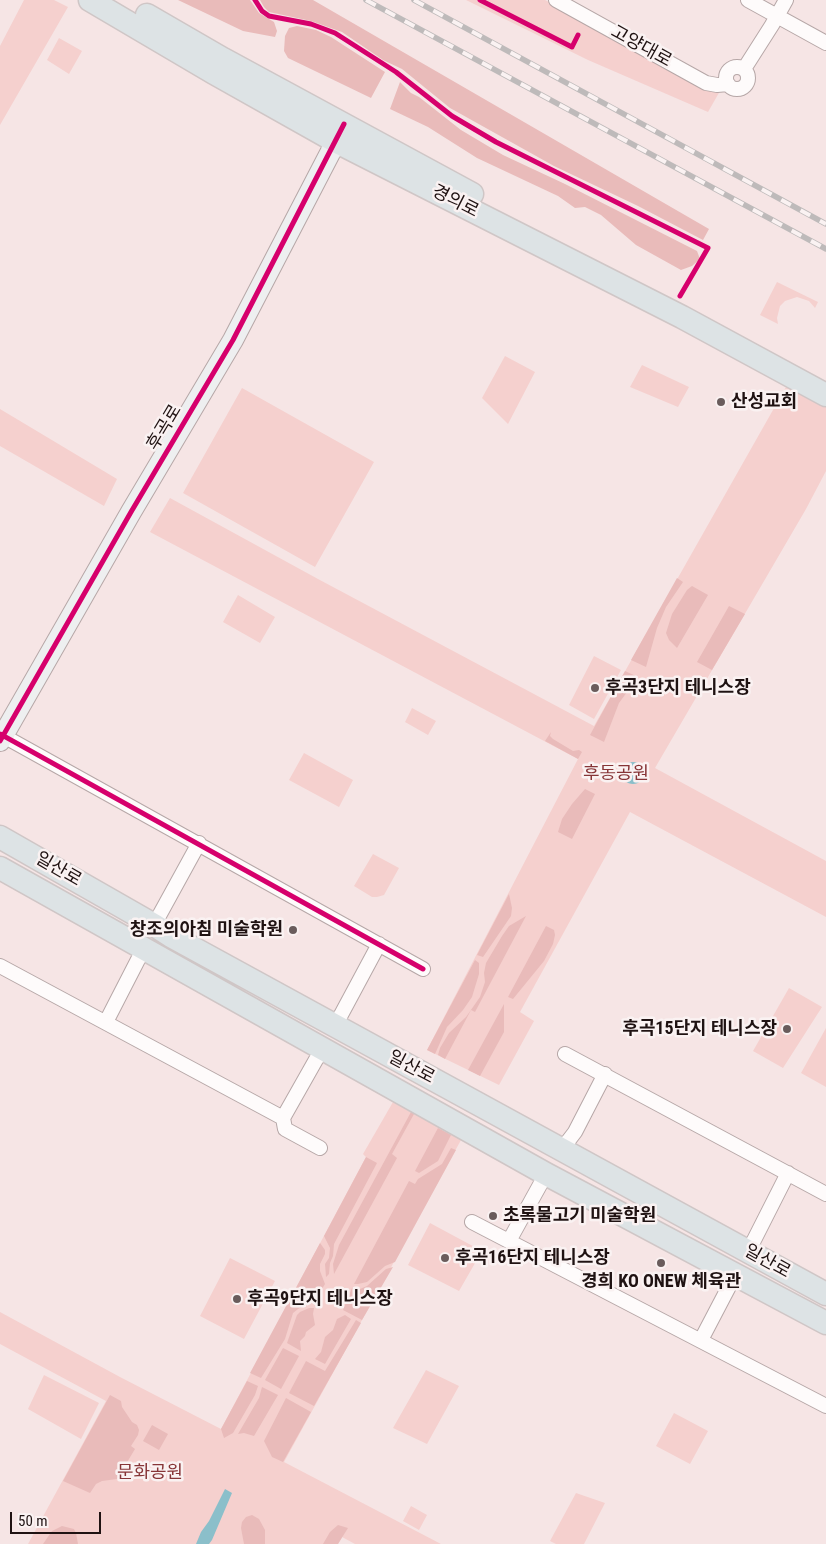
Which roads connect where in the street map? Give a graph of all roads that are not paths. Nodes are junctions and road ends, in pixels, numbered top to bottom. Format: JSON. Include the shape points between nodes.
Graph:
{"nodes":[{"id":1,"x":90,"y":0,"type":"edge"},
{"id":2,"x":120,"y":0,"type":"edge"},
{"id":3,"x":556,"y":0,"type":"edge"},
{"id":4,"x":748,"y":0,"type":"edge"},
{"id":5,"x":786,"y":0,"type":"edge"},
{"id":6,"x":777,"y":16,"type":"junction"},
{"id":7,"x":826,"y":42,"type":"edge"},
{"id":8,"x":340,"y":133,"type":"junction"},
{"id":9,"x":826,"y":387,"type":"edge"},
{"id":10,"x":826,"y":395,"type":"edge"},
{"id":11,"x":1,"y":737,"type":"edge"},
{"id":12,"x":0,"y":837,"type":"edge"},
{"id":13,"x":199,"y":843,"type":"junction"},
{"id":14,"x":0,"y":868,"type":"edge"},
{"id":15,"x":154,"y":925,"type":"junction"},
{"id":16,"x":379,"y":944,"type":"junction"},
{"id":17,"x":144,"y":948,"type":"junction"},
{"id":18,"x":0,"y":966,"type":"edge"},
{"id":19,"x":423,"y":969,"type":"dead end"},
{"id":20,"x":106,"y":1022,"type":"junction"},
{"id":21,"x":334,"y":1026,"type":"junction"},
{"id":22,"x":322,"y":1048,"type":"junction"},
{"id":23,"x":566,"y":1054,"type":"dead end"},
{"id":24,"x":605,"y":1074,"type":"junction"},
{"id":25,"x":283,"y":1118,"type":"junction"},
{"id":26,"x":320,"y":1148,"type":"dead end"},
{"id":27,"x":562,"y":1149,"type":"junction"},
{"id":28,"x":788,"y":1173,"type":"junction"},
{"id":29,"x":546,"y":1174,"type":"junction"},
{"id":30,"x":826,"y":1194,"type":"edge"},
{"id":31,"x":472,"y":1222,"type":"dead end"},
{"id":32,"x":509,"y":1241,"type":"junction"},
{"id":33,"x":748,"y":1252,"type":"junction"},
{"id":34,"x":735,"y":1275,"type":"junction"},
{"id":35,"x":826,"y":1294,"type":"edge"},
{"id":36,"x":826,"y":1323,"type":"edge"},
{"id":37,"x":700,"y":1340,"type":"junction"},
{"id":38,"x":826,"y":1406,"type":"edge"}],
"edges":[{"from":1,"to":8,"type":"main road","name":"경의로","via":[[214,73]]},
{"from":2,"to":8,"type":"main road","name":"경의로","via":[[223,59]]},
{"from":3,"to":6,"type":"street","name":"고양대로","via":[[706,83],[717,85],[728,84],[730,70],[744,69]]},
{"from":4,"to":6,"type":"street"},
{"from":5,"to":6,"type":"street"},
{"from":6,"to":7,"type":"street"},
{"from":8,"to":9,"type":"main road","name":"경의로","via":[[687,309]]},
{"from":8,"to":10,"type":"main road","name":"경의로"},
{"from":8,"to":11,"type":"street","name":"후곡로","via":[[234,340],[130,512]]},
{"from":11,"to":13,"type":"street"},
{"from":12,"to":15,"type":"main road","name":"일산로"},
{"from":13,"to":15,"type":"street"},
{"from":13,"to":16,"type":"street"},
{"from":14,"to":17,"type":"main road","name":"일산로"},
{"from":15,"to":21,"type":"main road","name":"일산로"},
{"from":16,"to":19,"type":"street"},
{"from":16,"to":21,"type":"street"},
{"from":17,"to":20,"type":"street"},
{"from":17,"to":22,"type":"main road","name":"일산로"},
{"from":18,"to":20,"type":"street"},
{"from":20,"to":25,"type":"street"},
{"from":21,"to":27,"type":"main road","name":"일산로"},
{"from":22,"to":25,"type":"street"},
{"from":22,"to":29,"type":"main road","name":"일산로"},
{"from":23,"to":24,"type":"street"},
{"from":24,"to":27,"type":"street","via":[[575,1132]]},
{"from":24,"to":28,"type":"street"},
{"from":25,"to":26,"type":"street","via":[[285,1129]]},
{"from":27,"to":33,"type":"main road","name":"일산로"},
{"from":28,"to":30,"type":"street"},
{"from":28,"to":33,"type":"street"},
{"from":29,"to":32,"type":"street"},
{"from":29,"to":34,"type":"main road","name":"일산로"},
{"from":31,"to":32,"type":"street"},
{"from":32,"to":37,"type":"street"},
{"from":33,"to":35,"type":"main road","name":"일산로"},
{"from":34,"to":36,"type":"main road","name":"일산로"},
{"from":34,"to":37,"type":"street"},
{"from":37,"to":38,"type":"street"}]}
